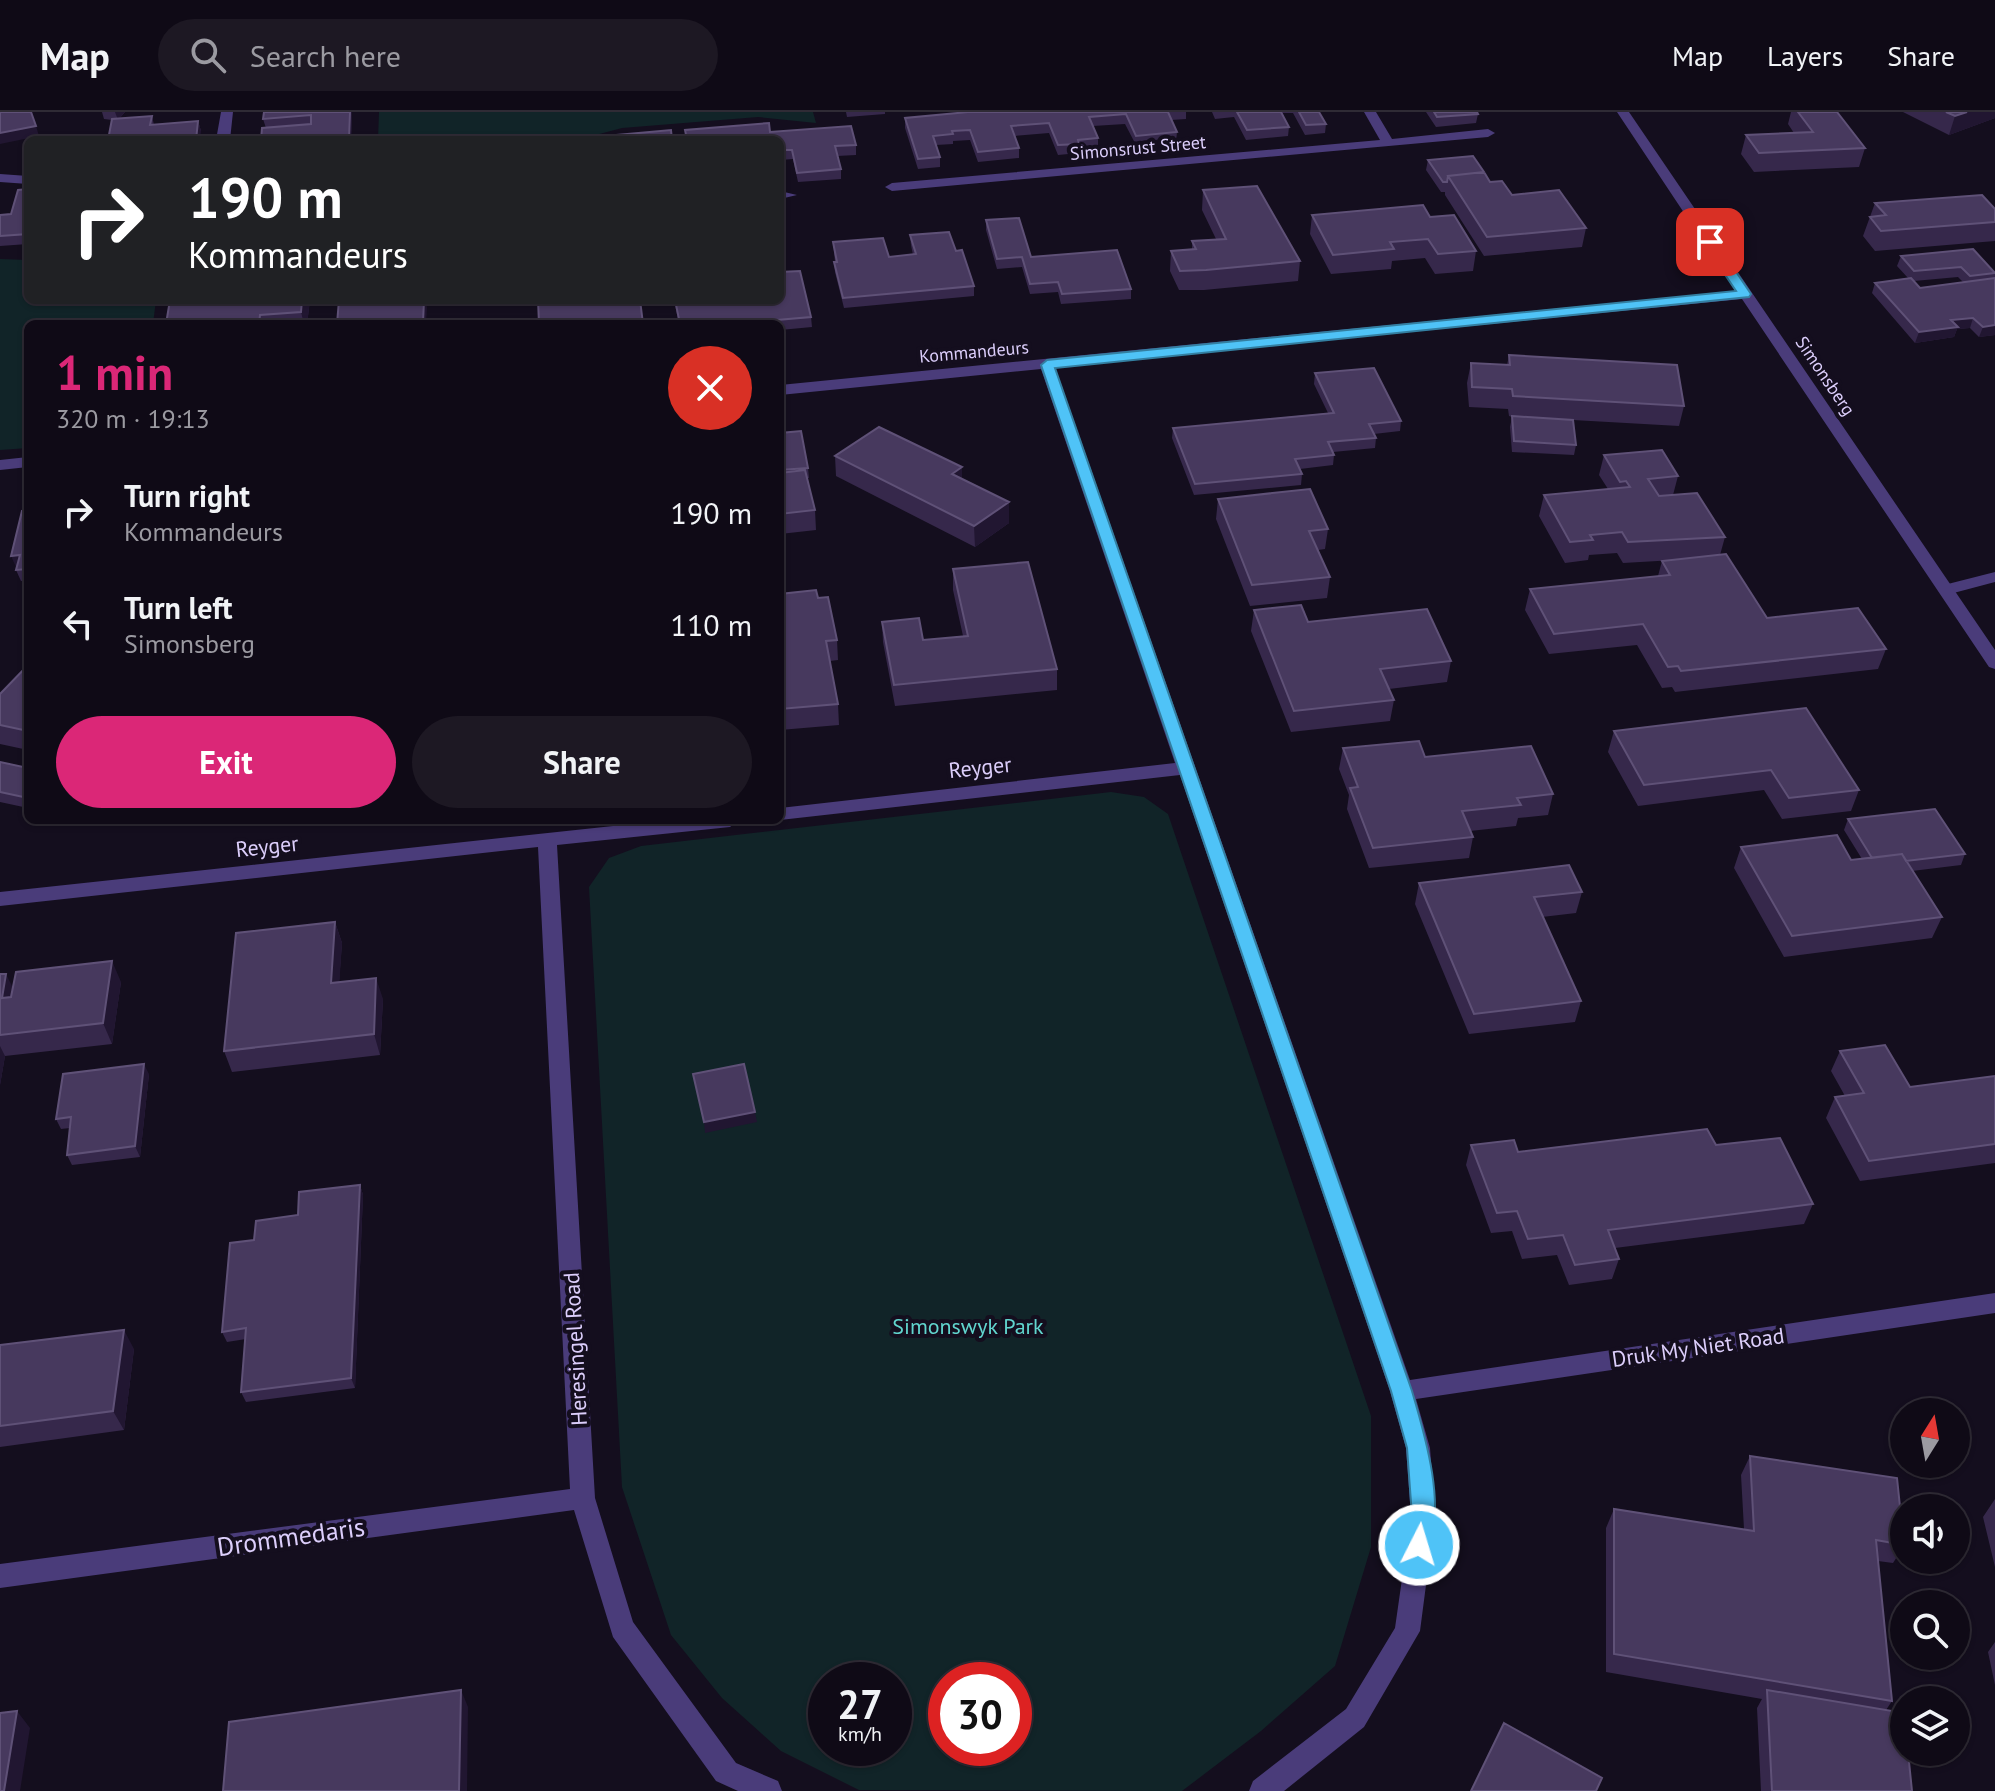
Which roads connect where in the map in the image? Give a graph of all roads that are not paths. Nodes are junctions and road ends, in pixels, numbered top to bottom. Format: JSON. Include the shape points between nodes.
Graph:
{"nodes":[{"id":1,"x":227,"y":112,"type":"edge"},
{"id":2,"x":1370,"y":112,"type":"edge"},
{"id":3,"x":1623,"y":112,"type":"edge"},
{"id":4,"x":1488,"y":133,"type":"dead end"},
{"id":5,"x":224,"y":136,"type":"edge"},
{"id":6,"x":1388,"y":143,"type":"junction"},
{"id":7,"x":0,"y":178,"type":"edge"},
{"id":8,"x":24,"y":180,"type":"edge"},
{"id":9,"x":892,"y":187,"type":"dead end"},
{"id":10,"x":1745,"y":294,"type":"junction"},
{"id":11,"x":1047,"y":365,"type":"junction"},
{"id":12,"x":784,"y":390,"type":"edge"},
{"id":13,"x":24,"y":462,"type":"edge"},
{"id":14,"x":0,"y":465,"type":"edge"},
{"id":15,"x":1995,"y":577,"type":"edge"},
{"id":16,"x":1946,"y":590,"type":"junction"},
{"id":17,"x":1995,"y":663,"type":"edge"},
{"id":18,"x":1185,"y":768,"type":"junction"},
{"id":19,"x":784,"y":814,"type":"edge"},
{"id":20,"x":695,"y":824,"type":"edge"},
{"id":21,"x":547,"y":841,"type":"junction"},
{"id":22,"x":0,"y":899,"type":"edge"},
{"id":23,"x":1995,"y":1303,"type":"edge"},
{"id":24,"x":1402,"y":1391,"type":"junction"},
{"id":25,"x":583,"y":1498,"type":"junction"},
{"id":26,"x":0,"y":1576,"type":"edge"},
{"id":27,"x":768,"y":1791,"type":"edge"},
{"id":28,"x":1263,"y":1791,"type":"edge"}],
"edges":[{"from":1,"to":5,"type":"street"},
{"from":2,"to":6,"type":"street"},
{"from":3,"to":10,"type":"street","name":"Simonsberg"},
{"from":4,"to":6,"type":"street","name":"Simonsrust Street"},
{"from":6,"to":9,"type":"street","name":"Simonsrust Street"},
{"from":7,"to":8,"type":"street"},
{"from":10,"to":11,"type":"street","name":"Kommandeurs"},
{"from":10,"to":16,"type":"street","name":"Simonsberg"},
{"from":11,"to":12,"type":"street","name":"Kommandeurs"},
{"from":11,"to":18,"type":"street"},
{"from":13,"to":14,"type":"street"},
{"from":15,"to":16,"type":"street"},
{"from":16,"to":17,"type":"street","name":"Simonsberg"},
{"from":18,"to":19,"type":"street","name":"Reyger"},
{"from":18,"to":24,"type":"street"},
{"from":20,"to":21,"type":"street","name":"Reyger"},
{"from":21,"to":22,"type":"street","name":"Reyger"},
{"from":21,"to":25,"type":"street","name":"Heresingel Road"},
{"from":23,"to":24,"type":"street","name":"Druk My Niet Road"},
{"from":24,"to":28,"type":"street","via":[[1418,1448],[1423,1516],[1407,1631],[1355,1718]]},
{"from":25,"to":26,"type":"street","name":"Drommedaris"},
{"from":25,"to":27,"type":"street","name":"Heresingel Road","via":[[622,1628],[726,1772]]}]}
